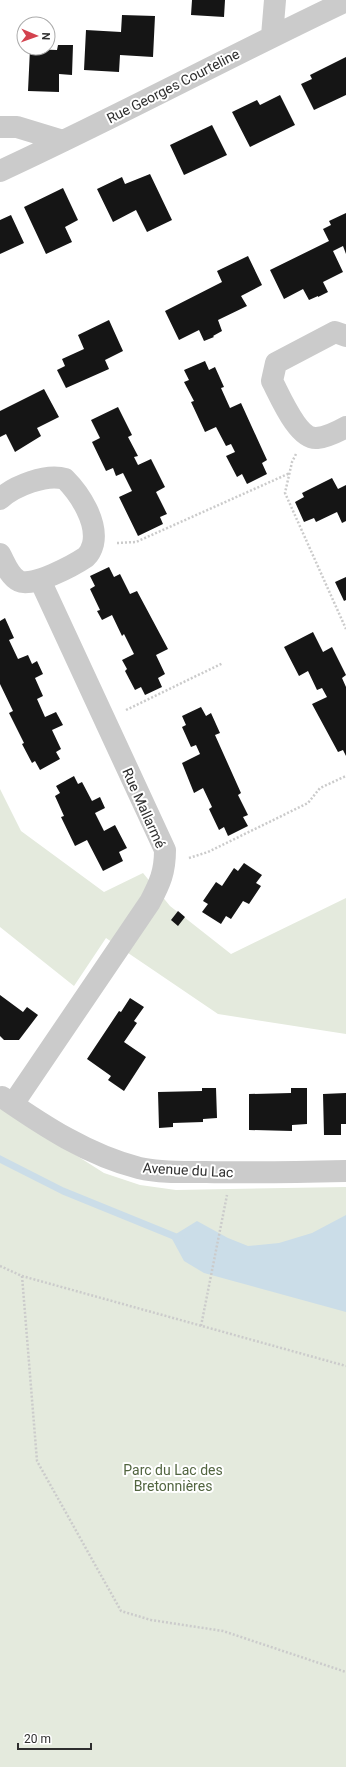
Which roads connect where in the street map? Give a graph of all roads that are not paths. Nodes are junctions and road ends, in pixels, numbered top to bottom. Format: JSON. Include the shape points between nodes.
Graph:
{"nodes":[{"id":1,"x":275,"y":0,"type":"edge"},
{"id":2,"x":346,"y":1,"type":"edge"},
{"id":3,"x":272,"y":36,"type":"junction"},
{"id":4,"x":0,"y":127,"type":"edge"},
{"id":5,"x":63,"y":142,"type":"junction"},
{"id":6,"x":0,"y":171,"type":"edge"},
{"id":7,"x":346,"y":336,"type":"edge"},
{"id":8,"x":346,"y":427,"type":"edge"},
{"id":9,"x":0,"y":499,"type":"edge"},
{"id":10,"x":0,"y":554,"type":"edge"},
{"id":11,"x":40,"y":580,"type":"junction"},
{"id":12,"x":6,"y":1100,"type":"edge"},
{"id":13,"x":346,"y":1171,"type":"edge"}],
"edges":[{"from":1,"to":3,"type":"street"},
{"from":2,"to":3,"type":"street","name":"Rue Georges Courteline"},
{"from":3,"to":5,"type":"street","name":"Rue Georges Courteline"},
{"from":4,"to":5,"type":"street","via":[[17,127]]},
{"from":5,"to":6,"type":"street","name":"Rue Georges Courteline"},
{"from":7,"to":8,"type":"street","via":[[335,332],[276,363],[272,381],[292,419],[306,436],[316,438],[333,434]]},
{"from":9,"to":11,"type":"street","via":[[20,486],[48,477],[65,479],[92,520],[93,545],[87,556]]},
{"from":10,"to":11,"type":"street","via":[[9,571],[19,581],[28,583]]},
{"from":11,"to":12,"type":"street","name":"Rue Mallarmé","via":[[165,850],[165,863],[163,875],[150,902]]},
{"from":12,"to":13,"type":"street","name":"Avenue du Lac","via":[[54,1132],[112,1159],[140,1168],[173,1172],[227,1173]]}]}
